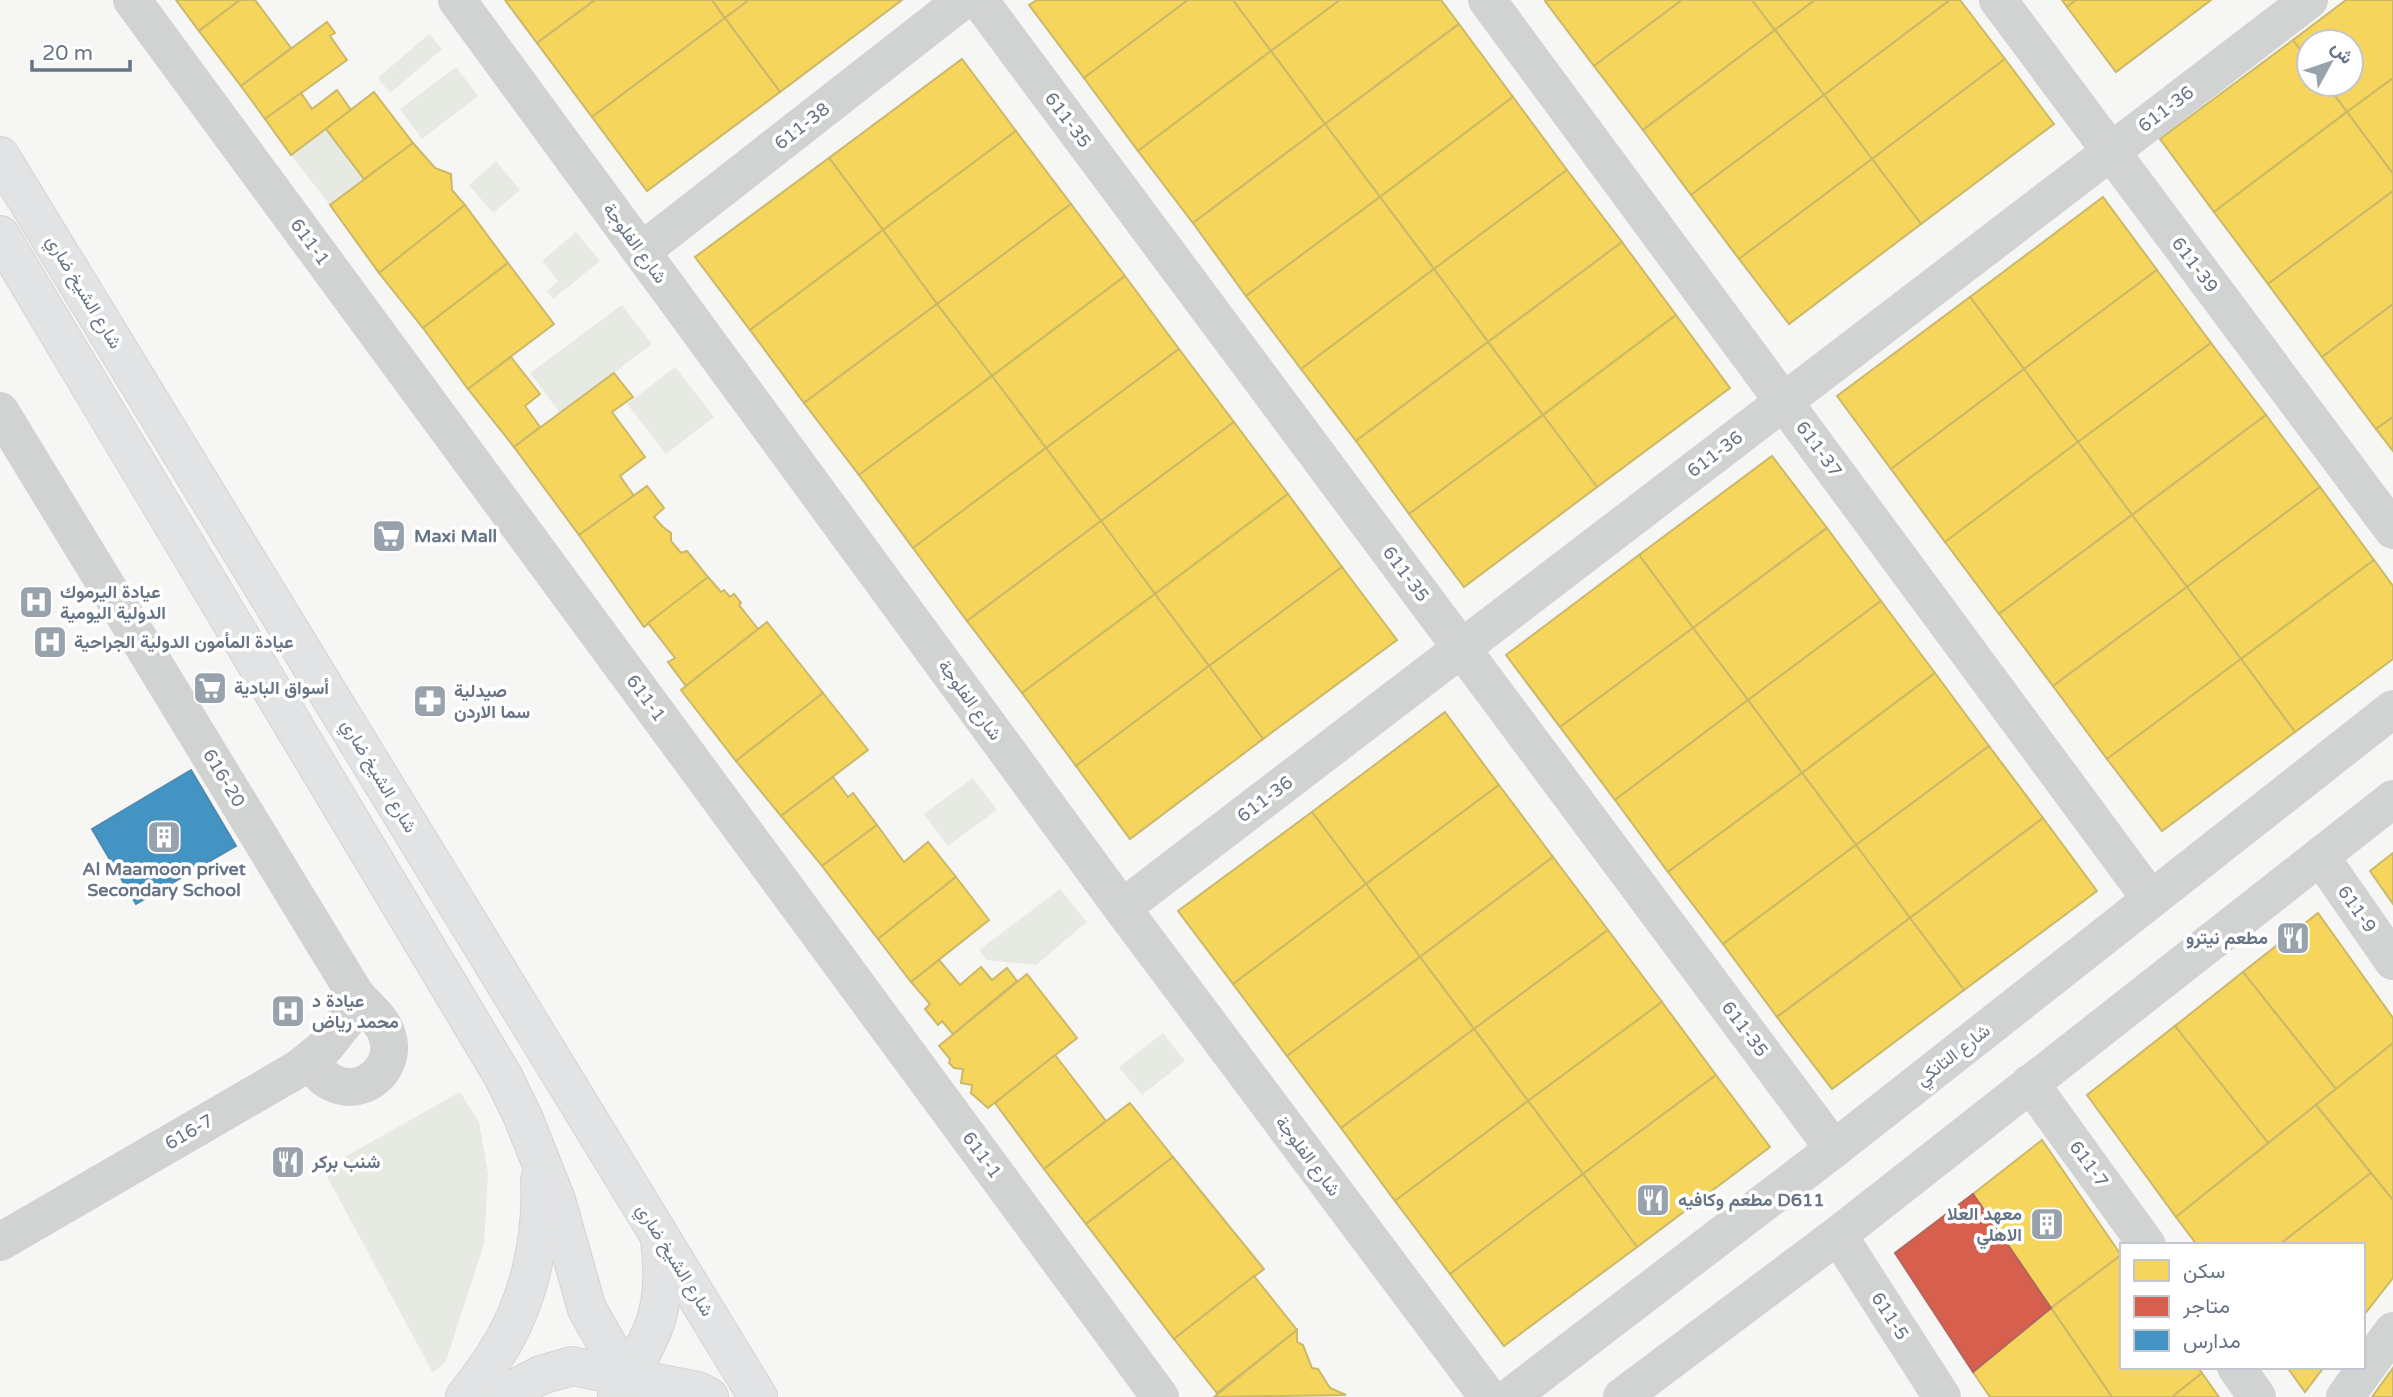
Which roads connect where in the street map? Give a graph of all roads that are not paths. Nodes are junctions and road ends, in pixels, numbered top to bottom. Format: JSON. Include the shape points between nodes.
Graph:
{"nodes":[{"id":1,"x":132,"y":0,"type":"edge"},
{"id":2,"x":457,"y":0,"type":"edge"},
{"id":3,"x":963,"y":0,"type":"edge"},
{"id":4,"x":979,"y":0,"type":"edge"},
{"id":5,"x":1487,"y":0,"type":"edge"},
{"id":6,"x":1998,"y":0,"type":"edge"},
{"id":7,"x":2308,"y":0,"type":"edge"},
{"id":8,"x":2110,"y":152,"type":"junction"},
{"id":9,"x":0,"y":156,"type":"edge"},
{"id":10,"x":0,"y":234,"type":"edge"},
{"id":11,"x":642,"y":251,"type":"junction"},
{"id":12,"x":1784,"y":402,"type":"junction"},
{"id":13,"x":0,"y":411,"type":"edge"},
{"id":14,"x":2393,"y":530,"type":"edge"},
{"id":15,"x":1461,"y":648,"type":"junction"},
{"id":16,"x":2389,"y":720,"type":"edge"},
{"id":17,"x":2393,"y":799,"type":"edge"},
{"id":18,"x":2320,"y":856,"type":"junction"},
{"id":19,"x":2150,"y":898,"type":"junction"},
{"id":20,"x":1122,"y":908,"type":"junction"},
{"id":21,"x":2393,"y":961,"type":"edge"},
{"id":22,"x":361,"y":1002,"type":"junction"},
{"id":23,"x":309,"y":1061,"type":"junction"},
{"id":24,"x":2030,"y":1083,"type":"junction"},
{"id":25,"x":1834,"y":1149,"type":"junction"},
{"id":26,"x":538,"y":1154,"type":"junction"},
{"id":27,"x":660,"y":1235,"type":"junction"},
{"id":28,"x":1838,"y":1235,"type":"junction"},
{"id":29,"x":0,"y":1242,"type":"edge"},
{"id":30,"x":2146,"y":1243,"type":"edge"},
{"id":31,"x":2393,"y":1331,"type":"edge"},
{"id":32,"x":2237,"y":1369,"type":"edge"},
{"id":33,"x":628,"y":1391,"type":"edge"},
{"id":34,"x":465,"y":1397,"type":"edge"},
{"id":35,"x":499,"y":1397,"type":"edge"},
{"id":36,"x":709,"y":1397,"type":"edge"},
{"id":37,"x":758,"y":1397,"type":"edge"},
{"id":38,"x":1160,"y":1397,"type":"edge"},
{"id":39,"x":1488,"y":1397,"type":"edge"},
{"id":40,"x":1510,"y":1397,"type":"edge"},
{"id":41,"x":1622,"y":1397,"type":"edge"},
{"id":42,"x":1942,"y":1397,"type":"edge"},
{"id":43,"x":2257,"y":1397,"type":"edge"},
{"id":44,"x":2345,"y":1397,"type":"edge"}],
"edges":[{"from":1,"to":38,"type":"street","name":"611-1"},
{"from":2,"to":11,"type":"street","name":"شارع الفلوجة"},
{"from":3,"to":11,"type":"street","name":"611-38"},
{"from":4,"to":15,"type":"street","name":"611-35"},
{"from":5,"to":12,"type":"street","name":"611-37"},
{"from":6,"to":8,"type":"street","name":"611-39"},
{"from":7,"to":8,"type":"street","name":"611-36"},
{"from":8,"to":12,"type":"street","name":"611-36"},
{"from":8,"to":14,"type":"street","name":"611-39"},
{"from":9,"to":27,"type":"main road","name":"شارع الشيخ ضاري"},
{"from":10,"to":26,"type":"main road","via":[[503,1076]]},
{"from":11,"to":20,"type":"street","name":"شارع الفلوجة"},
{"from":12,"to":15,"type":"street","name":"611-36"},
{"from":12,"to":19,"type":"street","name":"611-37"},
{"from":13,"to":22,"type":"street","name":"616-20"},
{"from":15,"to":20,"type":"street","name":"611-36"},
{"from":15,"to":25,"type":"street","name":"611-35"},
{"from":16,"to":19,"type":"street","name":"شارع التانكي"},
{"from":17,"to":18,"type":"street"},
{"from":18,"to":21,"type":"street","name":"611-9"},
{"from":18,"to":24,"type":"street"},
{"from":19,"to":25,"type":"street","name":"شارع التانكي"},
{"from":20,"to":39,"type":"street","name":"شارع الفلوجة"},
{"from":22,"to":23,"type":"street","name":"616-7"},
{"from":22,"to":23,"type":"street","name":"616-20","via":[[387,1033],[388,1056],[377,1076],[368,1083],[345,1087],[324,1078]]},
{"from":23,"to":29,"type":"street","name":"616-7"},
{"from":24,"to":28,"type":"street"},
{"from":24,"to":30,"type":"street","name":"611-7"},
{"from":25,"to":40,"type":"street","name":"شارع التانكي"},
{"from":26,"to":33,"type":"main road","via":[[587,1309]]},
{"from":26,"to":34,"type":"main road","via":[[541,1206],[523,1297],[495,1356]]},
{"from":27,"to":33,"type":"main road","via":[[662,1301]]},
{"from":27,"to":37,"type":"main road","name":"شارع الشيخ ضاري"},
{"from":28,"to":41,"type":"street"},
{"from":28,"to":42,"type":"street","name":"611-5"},
{"from":31,"to":44,"type":"street"},
{"from":32,"to":43,"type":"street"},
{"from":33,"to":35,"type":"main road","via":[[580,1367],[565,1367]]},
{"from":33,"to":36,"type":"main road","via":[[698,1391]]}]}
